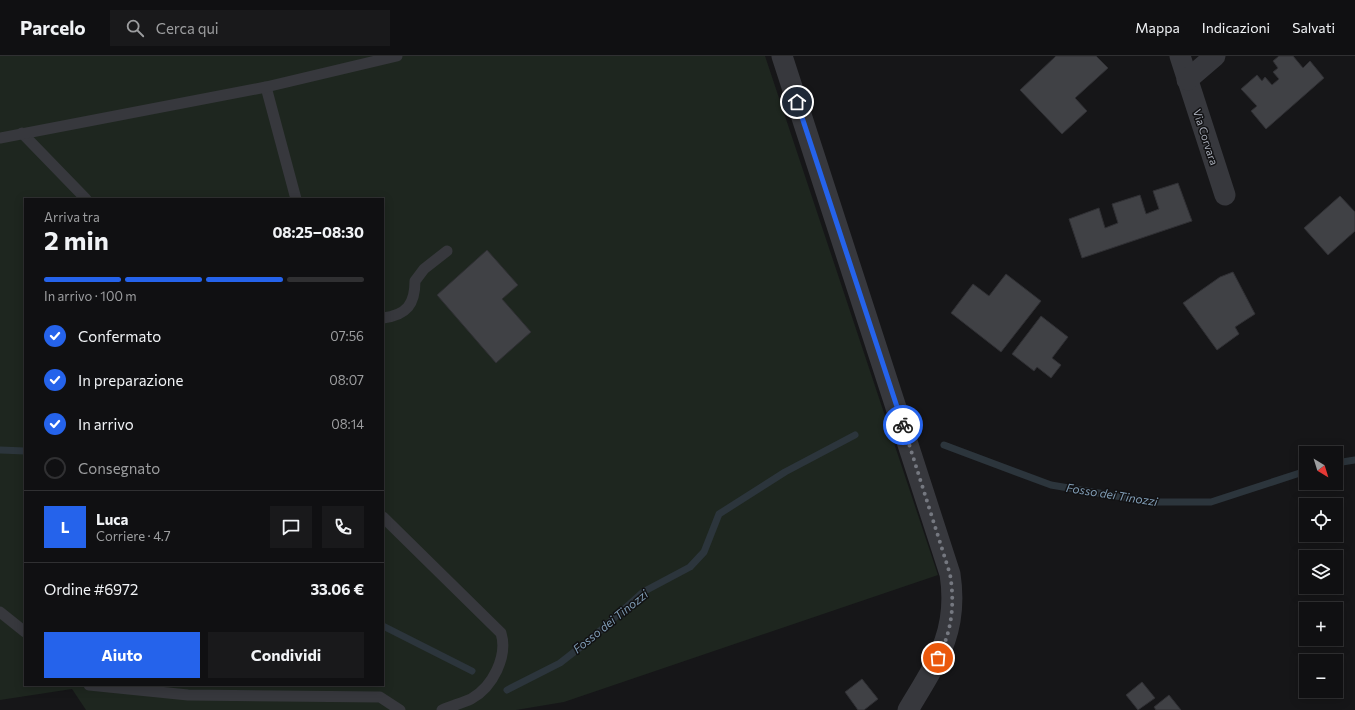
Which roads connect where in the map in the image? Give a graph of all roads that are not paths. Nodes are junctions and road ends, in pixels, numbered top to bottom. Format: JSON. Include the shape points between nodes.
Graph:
{"nodes":[{"id":1,"x":397,"y":56,"type":"edge"},
{"id":2,"x":782,"y":56,"type":"edge"},
{"id":3,"x":1180,"y":56,"type":"edge"},
{"id":4,"x":1215,"y":56,"type":"edge"},
{"id":5,"x":1187,"y":80,"type":"junction"},
{"id":6,"x":266,"y":87,"type":"junction"},
{"id":7,"x":22,"y":133,"type":"junction"},
{"id":8,"x":0,"y":138,"type":"edge"},
{"id":9,"x":1225,"y":195,"type":"dead end"},
{"id":10,"x":85,"y":198,"type":"edge"},
{"id":11,"x":296,"y":198,"type":"edge"},
{"id":12,"x":447,"y":251,"type":"dead end"},
{"id":13,"x":384,"y":318,"type":"edge"},
{"id":14,"x":384,"y":518,"type":"edge"},
{"id":15,"x":0,"y":612,"type":"edge"},
{"id":16,"x":24,"y":631,"type":"edge"},
{"id":17,"x":99,"y":686,"type":"edge"},
{"id":18,"x":400,"y":710,"type":"edge"},
{"id":19,"x":442,"y":710,"type":"edge"},
{"id":20,"x":908,"y":710,"type":"edge"}],
"edges":[{"from":1,"to":6,"type":"lane"},
{"from":2,"to":20,"type":"street","via":[[950,574],[953,606],[947,638],[932,670]]},
{"from":3,"to":5,"type":"street","name":"Via Corvara"},
{"from":4,"to":5,"type":"street"},
{"from":5,"to":9,"type":"street","name":"Via Corvara"},
{"from":6,"to":7,"type":"lane"},
{"from":6,"to":11,"type":"lane"},
{"from":7,"to":8,"type":"lane"},
{"from":7,"to":10,"type":"lane"},
{"from":12,"to":13,"type":"lane","via":[[424,269],[415,281],[415,294],[409,307],[397,315]]},
{"from":14,"to":19,"type":"lane","via":[[501,633],[504,644],[503,656],[484,688],[472,698]]},
{"from":15,"to":16,"type":"lane"},
{"from":17,"to":18,"type":"lane","via":[[188,695],[380,697]]}]}
